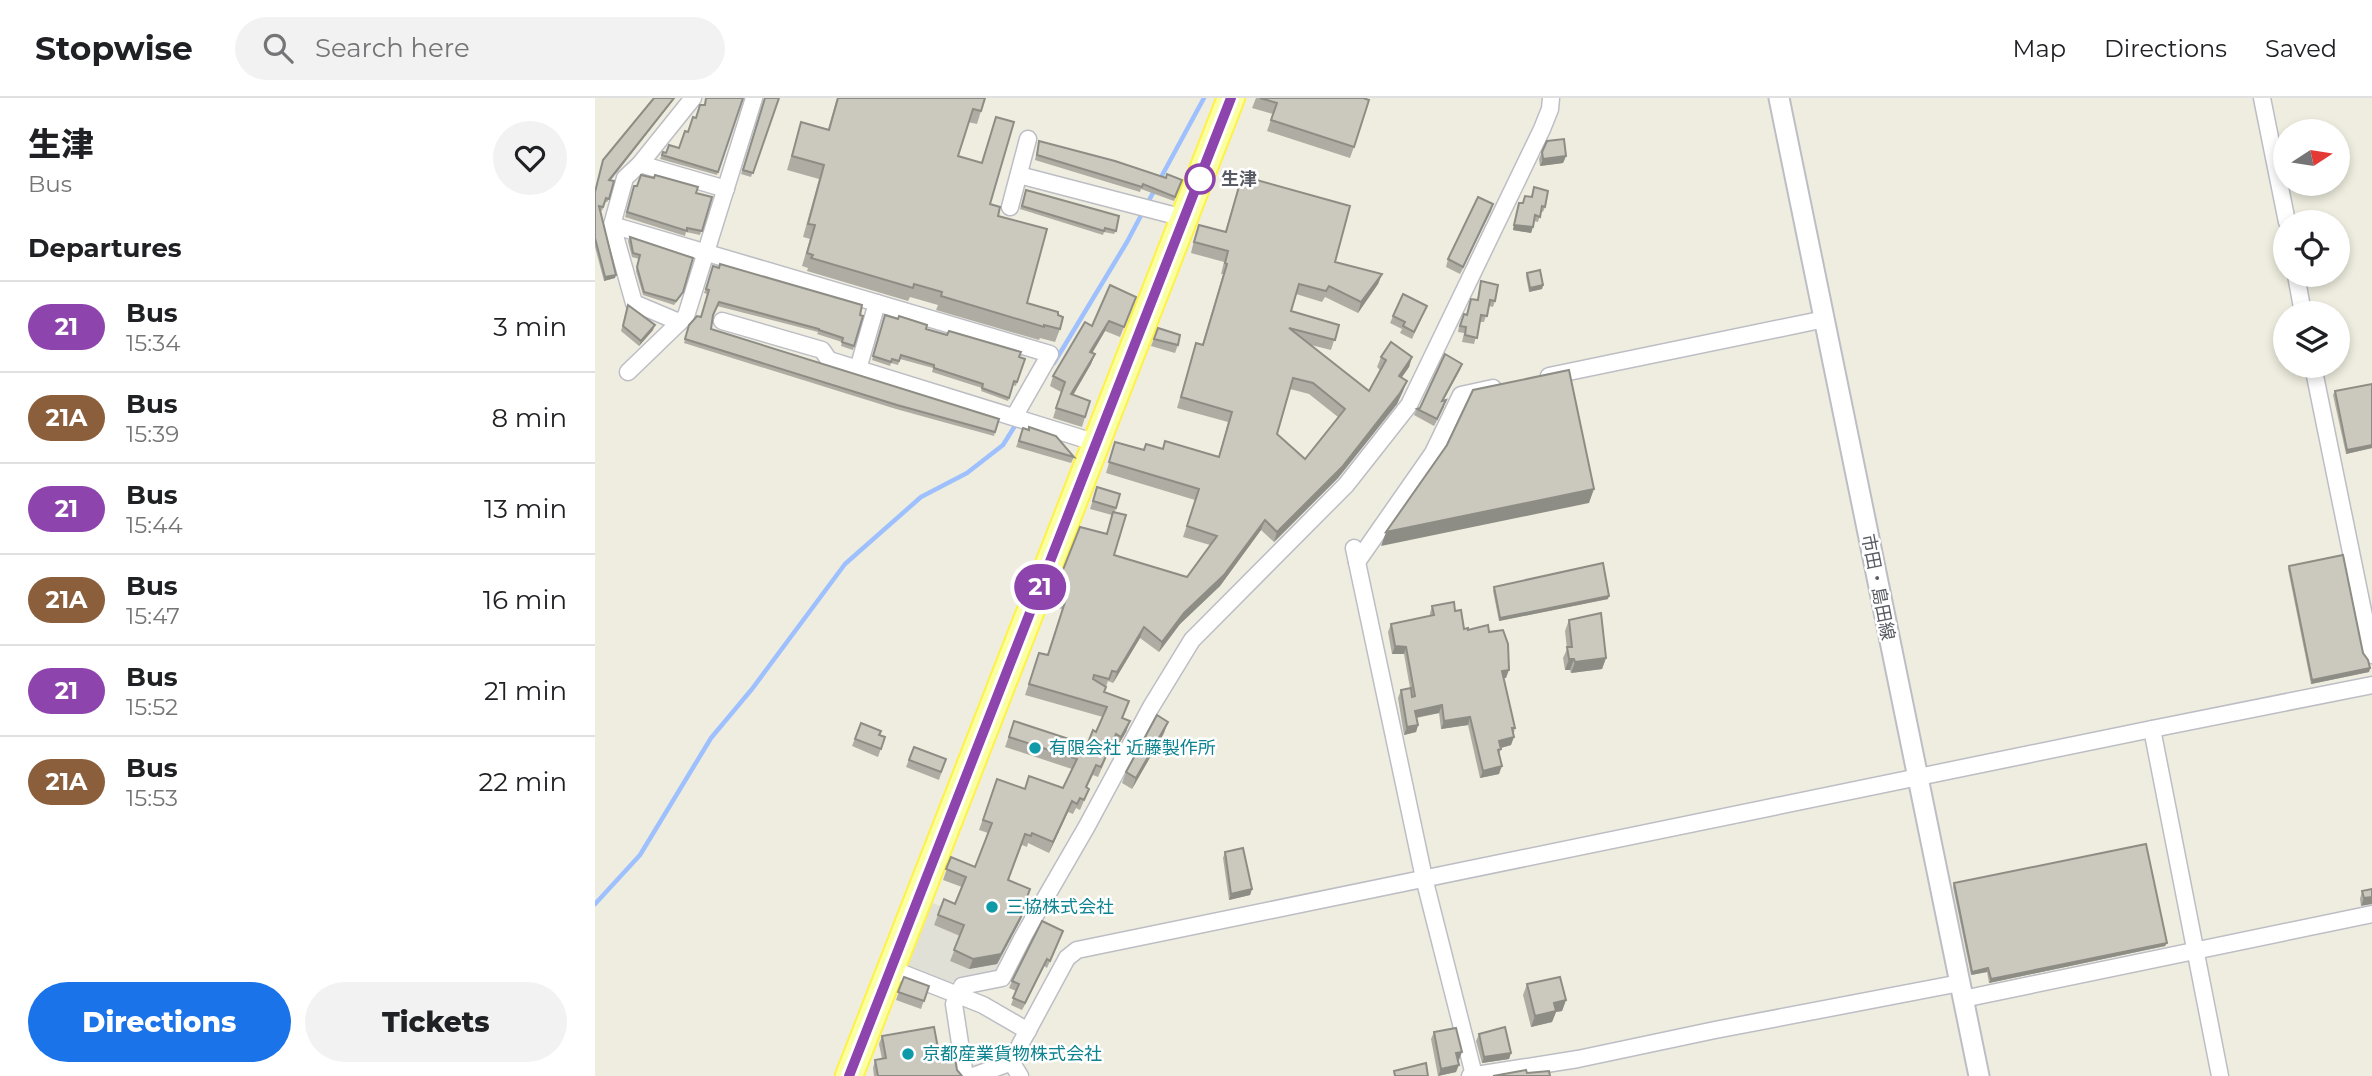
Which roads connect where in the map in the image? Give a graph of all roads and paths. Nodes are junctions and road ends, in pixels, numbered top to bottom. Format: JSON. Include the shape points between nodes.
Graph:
{"nodes":[{"id":1,"x":694,"y":98,"type":"edge"},
{"id":2,"x":754,"y":98,"type":"edge"},
{"id":3,"x":1231,"y":98,"type":"edge"},
{"id":4,"x":1551,"y":98,"type":"edge"},
{"id":5,"x":1779,"y":98,"type":"edge"},
{"id":6,"x":2262,"y":98,"type":"edge"},
{"id":7,"x":1028,"y":139,"type":"dead end"},
{"id":8,"x":640,"y":164,"type":"junction"},
{"id":9,"x":1019,"y":175,"type":"junction"},
{"id":10,"x":726,"y":189,"type":"junction"},
{"id":11,"x":1010,"y":207,"type":"dead end"},
{"id":12,"x":2285,"y":210,"type":"edge"},
{"id":13,"x":1184,"y":218,"type":"junction"},
{"id":14,"x":612,"y":225,"type":"junction"},
{"id":15,"x":706,"y":253,"type":"junction"},
{"id":16,"x":877,"y":303,"type":"junction"},
{"id":17,"x":1825,"y":319,"type":"junction"},
{"id":18,"x":722,"y":321,"type":"dead end"},
{"id":19,"x":679,"y":322,"type":"junction"},
{"id":20,"x":858,"y":369,"type":"junction"},
{"id":21,"x":628,"y":372,"type":"dead end"},
{"id":22,"x":2315,"y":378,"type":"edge"},
{"id":23,"x":1014,"y":417,"type":"junction"},
{"id":24,"x":1097,"y":443,"type":"junction"},
{"id":25,"x":2372,"y":654,"type":"edge"},
{"id":26,"x":2372,"y":685,"type":"edge"},
{"id":27,"x":2152,"y":729,"type":"junction"},
{"id":28,"x":1916,"y":779,"type":"junction"},
{"id":29,"x":1424,"y":878,"type":"junction"},
{"id":30,"x":2372,"y":914,"type":"edge"},
{"id":31,"x":2196,"y":951,"type":"junction"},
{"id":32,"x":892,"y":968,"type":"junction"},
{"id":33,"x":1961,"y":991,"type":"junction"},
{"id":34,"x":958,"y":995,"type":"junction"},
{"id":35,"x":1028,"y":1031,"type":"junction"},
{"id":36,"x":1578,"y":1059,"type":"junction"},
{"id":37,"x":1010,"y":1060,"type":"junction"},
{"id":38,"x":1472,"y":1075,"type":"edge"},
{"id":39,"x":849,"y":1076,"type":"edge"},
{"id":40,"x":965,"y":1076,"type":"edge"},
{"id":41,"x":973,"y":1076,"type":"edge"},
{"id":42,"x":1020,"y":1076,"type":"edge"},
{"id":43,"x":1577,"y":1076,"type":"edge"},
{"id":44,"x":1979,"y":1076,"type":"edge"},
{"id":45,"x":2220,"y":1076,"type":"edge"}],
"edges":[{"from":1,"to":8,"type":"street"},
{"from":2,"to":10,"type":"street"},
{"from":3,"to":13,"type":"main road"},
{"from":4,"to":34,"type":"street","via":[[1542,130],[1409,405],[1346,485],[1192,640],[1006,972],[1002,978],[962,986]]},
{"from":5,"to":17,"type":"street","name":"市田・島田線"},
{"from":6,"to":12,"type":"street"},
{"from":7,"to":9,"type":"street"},
{"from":8,"to":10,"type":"street"},
{"from":8,"to":14,"type":"street","via":[[625,178]]},
{"from":9,"to":11,"type":"street"},
{"from":9,"to":13,"type":"street"},
{"from":10,"to":15,"type":"street"},
{"from":13,"to":24,"type":"main road"},
{"from":14,"to":15,"type":"street"},
{"from":14,"to":19,"type":"street","via":[[634,303]]},
{"from":15,"to":16,"type":"street"},
{"from":15,"to":19,"type":"street","via":[[686,316]]},
{"from":16,"to":20,"type":"street"},
{"from":16,"to":23,"type":"street","via":[[1051,354]]},
{"from":17,"to":28,"type":"street","name":"市田・島田線"},
{"from":17,"to":29,"type":"street","via":[[1461,395],[1433,453],[1356,555]]},
{"from":18,"to":20,"type":"street","via":[[822,349],[829,360]]},
{"from":19,"to":21,"type":"street"},
{"from":20,"to":23,"type":"street"},
{"from":22,"to":25,"type":"street"},
{"from":23,"to":24,"type":"street"},
{"from":24,"to":32,"type":"main road"},
{"from":26,"to":27,"type":"street"},
{"from":27,"to":28,"type":"street"},
{"from":27,"to":31,"type":"street"},
{"from":28,"to":29,"type":"street"},
{"from":28,"to":33,"type":"street","name":"市田・島田線"},
{"from":29,"to":35,"type":"street","via":[[1077,950],[1067,958]]},
{"from":29,"to":38,"type":"street"},
{"from":30,"to":31,"type":"street"},
{"from":31,"to":33,"type":"street"},
{"from":31,"to":45,"type":"street"},
{"from":32,"to":34,"type":"street"},
{"from":32,"to":39,"type":"main road"},
{"from":33,"to":36,"type":"street","via":[[1715,1030]]},
{"from":33,"to":44,"type":"street","name":"市田・島田線"},
{"from":34,"to":35,"type":"street"},
{"from":34,"to":40,"type":"street","via":[[954,1004]]},
{"from":35,"to":37,"type":"street"},
{"from":36,"to":38,"type":"street"},
{"from":36,"to":43,"type":"street"},
{"from":37,"to":41,"type":"street"},
{"from":37,"to":42,"type":"street"}]}
